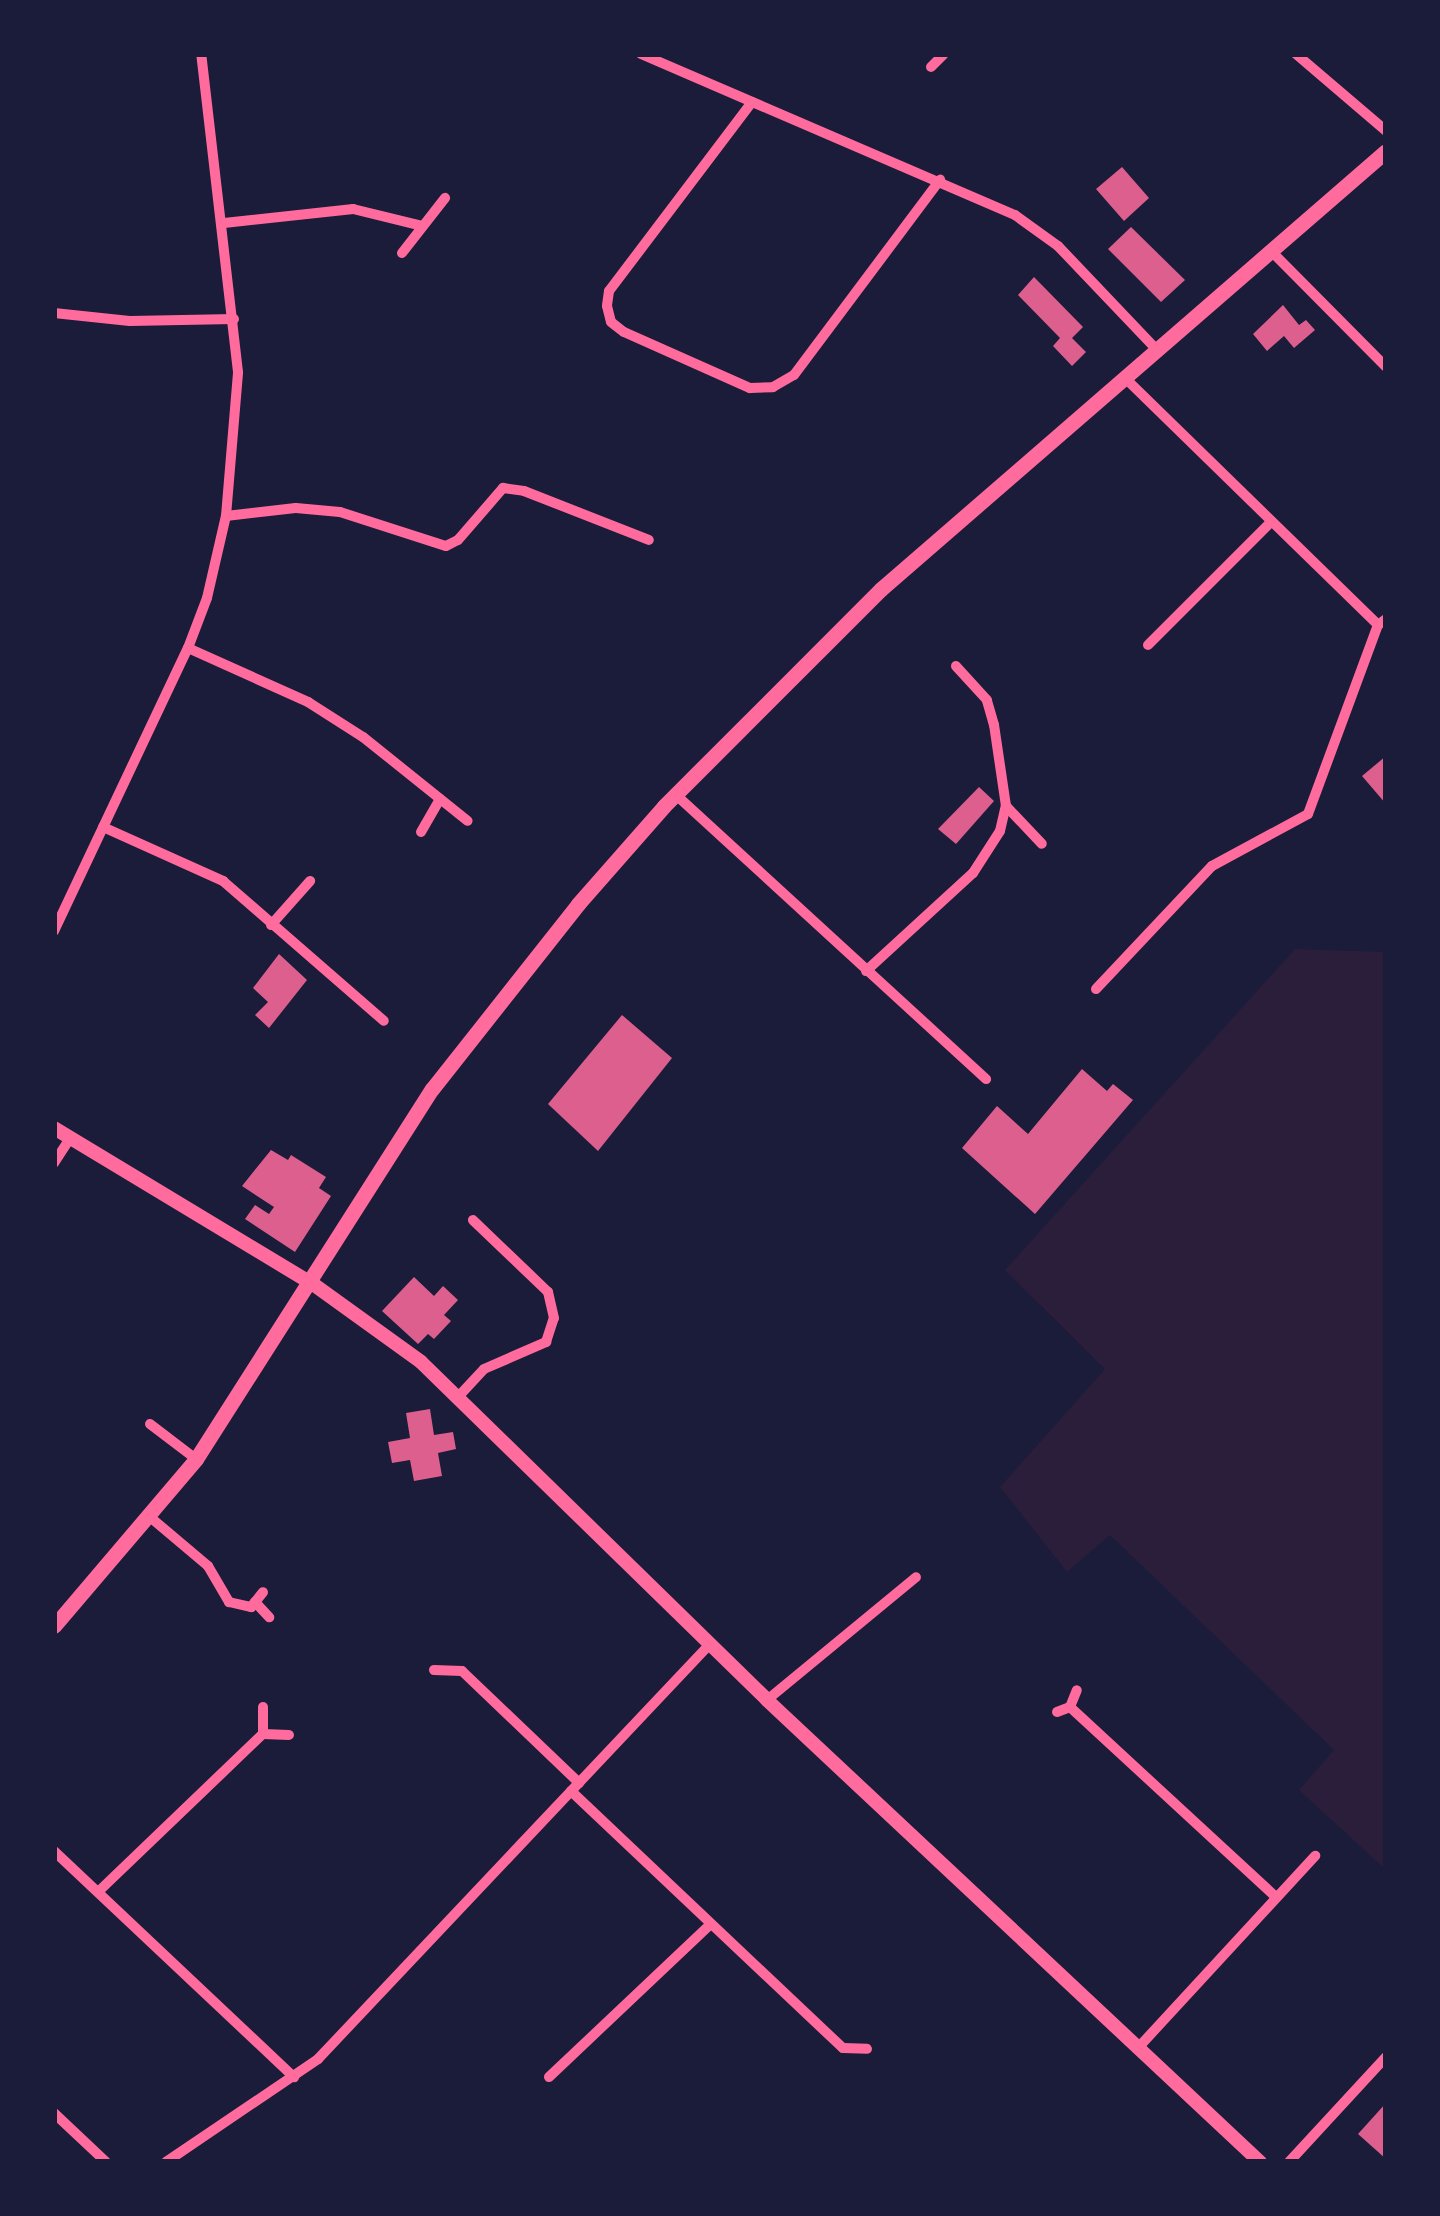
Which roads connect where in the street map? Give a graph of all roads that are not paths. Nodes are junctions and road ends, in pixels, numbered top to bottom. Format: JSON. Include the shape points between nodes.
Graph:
{"nodes":[{"id":1,"x":201,"y":54,"type":"edge"},
{"id":2,"x":640,"y":54,"type":"edge"},
{"id":3,"x":944,"y":54,"type":"edge"},
{"id":4,"x":1296,"y":54,"type":"edge"},
{"id":5,"x":931,"y":67,"type":"dead end"},
{"id":6,"x":752,"y":102,"type":"junction"},
{"id":7,"x":1386,"y":130,"type":"edge"},
{"id":8,"x":1386,"y":151,"type":"edge"},
{"id":9,"x":940,"y":180,"type":"junction"},
{"id":10,"x":445,"y":198,"type":"dead end"},
{"id":11,"x":224,"y":224,"type":"junction"},
{"id":12,"x":422,"y":226,"type":"junction"},
{"id":13,"x":1270,"y":251,"type":"junction"},
{"id":14,"x":402,"y":253,"type":"dead end"},
{"id":15,"x":54,"y":313,"type":"edge"},
{"id":16,"x":235,"y":319,"type":"junction"},
{"id":17,"x":1156,"y":349,"type":"junction"},
{"id":18,"x":1386,"y":367,"type":"edge"},
{"id":19,"x":1124,"y":377,"type":"junction"},
{"id":20,"x":226,"y":516,"type":"junction"},
{"id":21,"x":1269,"y":524,"type":"junction"},
{"id":22,"x":649,"y":540,"type":"dead end"},
{"id":23,"x":1382,"y":622,"type":"edge"},
{"id":24,"x":1148,"y":645,"type":"dead end"},
{"id":25,"x":188,"y":648,"type":"junction"},
{"id":26,"x":956,"y":666,"type":"dead end"},
{"id":27,"x":675,"y":794,"type":"junction"},
{"id":28,"x":440,"y":799,"type":"junction"},
{"id":29,"x":1006,"y":806,"type":"junction"},
{"id":30,"x":468,"y":821,"type":"dead end"},
{"id":31,"x":103,"y":827,"type":"junction"},
{"id":32,"x":421,"y":832,"type":"dead end"},
{"id":33,"x":1042,"y":844,"type":"dead end"},
{"id":34,"x":310,"y":881,"type":"dead end"},
{"id":35,"x":271,"y":925,"type":"junction"},
{"id":36,"x":54,"y":931,"type":"edge"},
{"id":37,"x":866,"y":971,"type":"junction"},
{"id":38,"x":1096,"y":989,"type":"dead end"},
{"id":39,"x":384,"y":1021,"type":"dead end"},
{"id":40,"x":986,"y":1079,"type":"dead end"},
{"id":41,"x":54,"y":1128,"type":"edge"},
{"id":42,"x":71,"y":1138,"type":"junction"},
{"id":43,"x":54,"y":1163,"type":"edge"},
{"id":44,"x":473,"y":1220,"type":"dead end"},
{"id":45,"x":313,"y":1284,"type":"junction"},
{"id":46,"x":458,"y":1397,"type":"junction"},
{"id":47,"x":149,"y":1424,"type":"dead end"},
{"id":48,"x":196,"y":1459,"type":"junction"},
{"id":49,"x":150,"y":1517,"type":"junction"},
{"id":50,"x":916,"y":1576,"type":"dead end"},
{"id":51,"x":269,"y":1617,"type":"dead end"},
{"id":52,"x":54,"y":1626,"type":"edge"},
{"id":53,"x":710,"y":1645,"type":"junction"},
{"id":54,"x":434,"y":1670,"type":"dead end"},
{"id":55,"x":1077,"y":1690,"type":"dead end"},
{"id":56,"x":767,"y":1700,"type":"junction"},
{"id":57,"x":262,"y":1707,"type":"dead end"},
{"id":58,"x":263,"y":1734,"type":"junction"},
{"id":59,"x":289,"y":1735,"type":"dead end"},
{"id":60,"x":575,"y":1787,"type":"junction"},
{"id":61,"x":54,"y":1851,"type":"edge"},
{"id":62,"x":1315,"y":1856,"type":"dead end"},
{"id":63,"x":99,"y":1891,"type":"junction"},
{"id":64,"x":1276,"y":1898,"type":"junction"},
{"id":65,"x":710,"y":1924,"type":"junction"},
{"id":66,"x":867,"y":2049,"type":"dead end"},
{"id":67,"x":1137,"y":2049,"type":"junction"},
{"id":68,"x":1386,"y":2057,"type":"edge"},
{"id":69,"x":294,"y":2077,"type":"junction"},
{"id":70,"x":549,"y":2077,"type":"dead end"},
{"id":71,"x":54,"y":2113,"type":"edge"},
{"id":72,"x":173,"y":2160,"type":"edge"},
{"id":73,"x":106,"y":2162,"type":"edge"},
{"id":74,"x":1260,"y":2162,"type":"edge"},
{"id":75,"x":1289,"y":2162,"type":"edge"}],
"edges":[{"from":1,"to":11,"type":"street"},
{"from":2,"to":6,"type":"street"},
{"from":3,"to":5,"type":"street"},
{"from":4,"to":7,"type":"street"},
{"from":6,"to":9,"type":"street"},
{"from":6,"to":9,"type":"street","via":[[608,291],[607,306],[624,332],[751,388],[794,375]]},
{"from":8,"to":13,"type":"main road"},
{"from":9,"to":17,"type":"street","via":[[1040,230]]},
{"from":10,"to":12,"type":"street"},
{"from":11,"to":12,"type":"street","via":[[353,209]]},
{"from":11,"to":16,"type":"street"},
{"from":12,"to":14,"type":"street"},
{"from":13,"to":17,"type":"main road"},
{"from":13,"to":18,"type":"street"},
{"from":15,"to":16,"type":"street"},
{"from":16,"to":20,"type":"street","via":[[237,434]]},
{"from":17,"to":19,"type":"main road"},
{"from":19,"to":21,"type":"street"},
{"from":19,"to":27,"type":"main road","via":[[948,529]]},
{"from":20,"to":22,"type":"street","via":[[319,509],[446,545],[503,488]]},
{"from":20,"to":25,"type":"street"},
{"from":21,"to":23,"type":"street"},
{"from":21,"to":24,"type":"street"},
{"from":23,"to":38,"type":"street","via":[[1307,814],[1212,866]]},
{"from":25,"to":28,"type":"street","via":[[308,702]]},
{"from":25,"to":31,"type":"street"},
{"from":26,"to":29,"type":"street","via":[[987,700]]},
{"from":27,"to":37,"type":"street"},
{"from":27,"to":45,"type":"main road","via":[[432,1089]]},
{"from":28,"to":30,"type":"street"},
{"from":28,"to":32,"type":"street"},
{"from":29,"to":33,"type":"street"},
{"from":29,"to":37,"type":"street","via":[[973,873]]},
{"from":31,"to":35,"type":"street","via":[[223,880]]},
{"from":31,"to":36,"type":"street"},
{"from":34,"to":35,"type":"street"},
{"from":35,"to":39,"type":"street"},
{"from":37,"to":40,"type":"street"},
{"from":41,"to":42,"type":"street"},
{"from":42,"to":43,"type":"street"},
{"from":42,"to":45,"type":"street"},
{"from":44,"to":46,"type":"street","via":[[548,1292],[554,1318],[546,1342],[484,1369]]},
{"from":45,"to":46,"type":"street"},
{"from":45,"to":48,"type":"main road"},
{"from":46,"to":53,"type":"street"},
{"from":47,"to":48,"type":"street"},
{"from":48,"to":49,"type":"main road"},
{"from":49,"to":51,"type":"street","via":[[208,1566],[229,1602],[244,1608],[259,1597]]},
{"from":49,"to":52,"type":"main road"},
{"from":50,"to":56,"type":"street"},
{"from":53,"to":56,"type":"street"},
{"from":53,"to":60,"type":"street"},
{"from":54,"to":60,"type":"street","via":[[461,1671]]},
{"from":55,"to":64,"type":"street","via":[[1064,1709]]},
{"from":56,"to":67,"type":"street"},
{"from":57,"to":58,"type":"street"},
{"from":58,"to":59,"type":"street"},
{"from":58,"to":63,"type":"street"},
{"from":60,"to":65,"type":"street"},
{"from":60,"to":69,"type":"street"},
{"from":61,"to":63,"type":"street"},
{"from":62,"to":64,"type":"street"},
{"from":63,"to":69,"type":"street"},
{"from":64,"to":67,"type":"street"},
{"from":65,"to":66,"type":"street","via":[[843,2048]]},
{"from":65,"to":70,"type":"street"},
{"from":67,"to":74,"type":"street"},
{"from":68,"to":75,"type":"street"},
{"from":69,"to":72,"type":"street"},
{"from":71,"to":73,"type":"street"}]}
